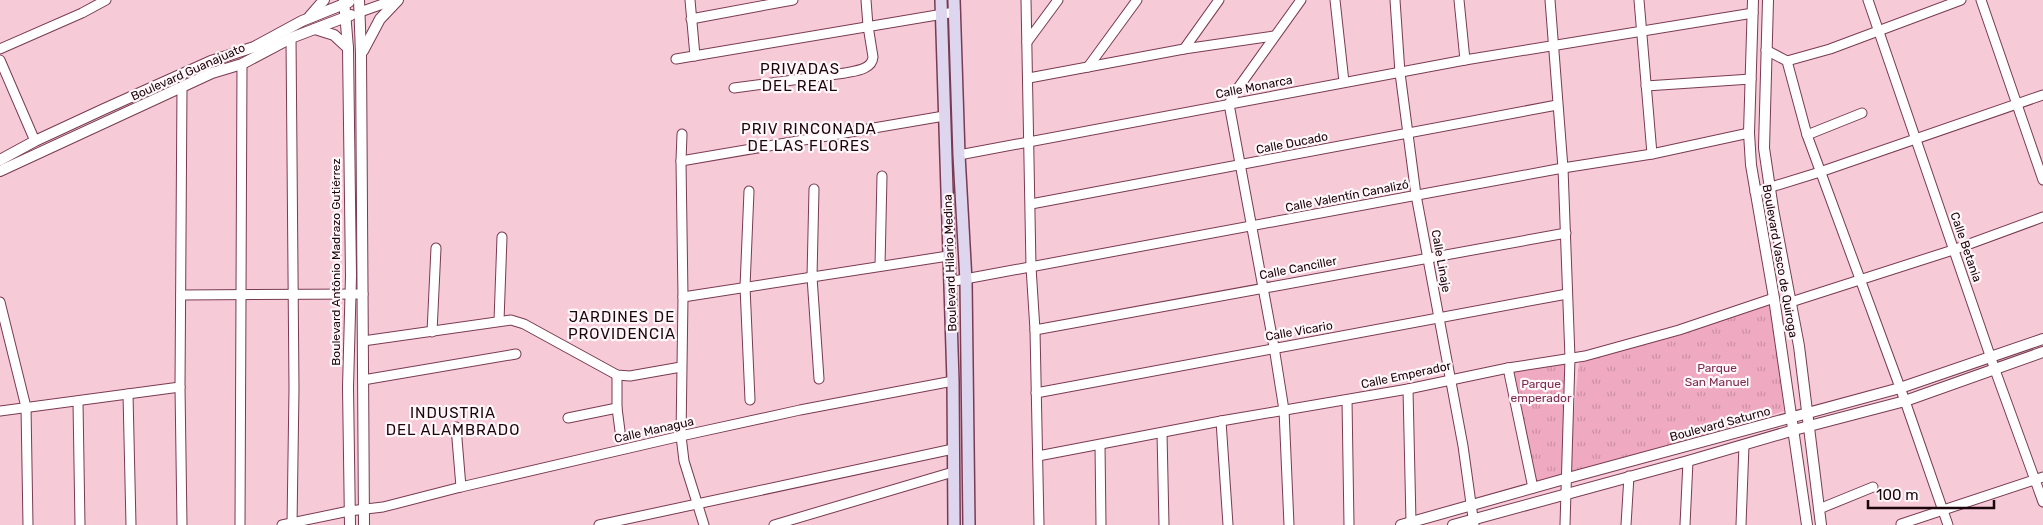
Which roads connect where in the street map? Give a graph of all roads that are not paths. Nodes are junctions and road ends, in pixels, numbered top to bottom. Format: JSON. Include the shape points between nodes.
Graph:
{"nodes":[{"id":1,"x":106,"y":0,"type":"edge"},
{"id":2,"x":324,"y":0,"type":"edge"},
{"id":3,"x":355,"y":0,"type":"edge"},
{"id":4,"x":359,"y":0,"type":"edge"},
{"id":5,"x":394,"y":0,"type":"edge"},
{"id":6,"x":398,"y":0,"type":"edge"},
{"id":7,"x":690,"y":0,"type":"edge"},
{"id":8,"x":793,"y":0,"type":"edge"},
{"id":9,"x":866,"y":0,"type":"edge"},
{"id":10,"x":941,"y":0,"type":"edge"},
{"id":11,"x":1026,"y":0,"type":"edge"},
{"id":12,"x":1058,"y":0,"type":"edge"},
{"id":13,"x":1137,"y":0,"type":"edge"},
{"id":14,"x":1219,"y":0,"type":"edge"},
{"id":15,"x":1301,"y":0,"type":"edge"},
{"id":16,"x":1335,"y":0,"type":"edge"},
{"id":17,"x":1395,"y":0,"type":"edge"},
{"id":18,"x":1459,"y":0,"type":"edge"},
{"id":19,"x":1550,"y":0,"type":"edge"},
{"id":20,"x":1639,"y":0,"type":"edge"},
{"id":21,"x":1753,"y":0,"type":"edge"},
{"id":22,"x":1768,"y":0,"type":"edge"},
{"id":23,"x":1868,"y":0,"type":"edge"},
{"id":24,"x":1961,"y":0,"type":"edge"},
{"id":25,"x":1980,"y":0,"type":"edge"},
{"id":26,"x":344,"y":2,"type":"edge"},
{"id":27,"x":756,"y":4,"type":"edge"},
{"id":28,"x":955,"y":6,"type":"edge"},
{"id":29,"x":360,"y":12,"type":"junction"},
{"id":30,"x":941,"y":13,"type":"junction"},
{"id":31,"x":1753,"y":13,"type":"junction"},
{"id":32,"x":346,"y":16,"type":"junction"},
{"id":33,"x":307,"y":19,"type":"junction"},
{"id":34,"x":691,"y":19,"type":"junction"},
{"id":35,"x":868,"y":26,"type":"junction"},
{"id":36,"x":315,"y":29,"type":"junction"},
{"id":37,"x":1642,"y":30,"type":"junction"},
{"id":38,"x":1879,"y":30,"type":"junction"},
{"id":39,"x":1274,"y":36,"type":"junction"},
{"id":40,"x":291,"y":38,"type":"junction"},
{"id":41,"x":1027,"y":42,"type":"junction"},
{"id":42,"x":1554,"y":45,"type":"junction"},
{"id":43,"x":0,"y":48,"type":"edge"},
{"id":44,"x":348,"y":48,"type":"junction"},
{"id":45,"x":1184,"y":49,"type":"junction"},
{"id":46,"x":1766,"y":50,"type":"junction"},
{"id":47,"x":362,"y":54,"type":"junction"},
{"id":48,"x":695,"y":56,"type":"junction"},
{"id":49,"x":0,"y":60,"type":"edge"},
{"id":50,"x":676,"y":60,"type":"dead end"},
{"id":51,"x":1465,"y":60,"type":"junction"},
{"id":52,"x":1787,"y":60,"type":"junction"},
{"id":53,"x":242,"y":64,"type":"junction"},
{"id":54,"x":1088,"y":67,"type":"junction"},
{"id":55,"x":1400,"y":73,"type":"junction"},
{"id":56,"x":1028,"y":78,"type":"junction"},
{"id":57,"x":1751,"y":79,"type":"junction"},
{"id":58,"x":1344,"y":82,"type":"junction"},
{"id":59,"x":1646,"y":86,"type":"junction"},
{"id":60,"x":182,"y":87,"type":"junction"},
{"id":61,"x":734,"y":88,"type":"dead end"},
{"id":62,"x":2043,"y":96,"type":"edge"},
{"id":63,"x":1228,"y":104,"type":"junction"},
{"id":64,"x":1557,"y":105,"type":"junction"},
{"id":65,"x":2016,"y":105,"type":"junction"},
{"id":66,"x":1862,"y":113,"type":"dead end"},
{"id":67,"x":944,"y":116,"type":"junction"},
{"id":68,"x":1408,"y":133,"type":"junction"},
{"id":69,"x":1749,"y":133,"type":"junction"},
{"id":70,"x":682,"y":134,"type":"dead end"},
{"id":71,"x":1807,"y":135,"type":"junction"},
{"id":72,"x":1916,"y":139,"type":"junction"},
{"id":73,"x":35,"y":141,"type":"junction"},
{"id":74,"x":1028,"y":142,"type":"junction"},
{"id":75,"x":1652,"y":154,"type":"junction"},
{"id":76,"x":959,"y":155,"type":"junction"},
{"id":77,"x":0,"y":160,"type":"edge"},
{"id":78,"x":681,"y":161,"type":"junction"},
{"id":79,"x":1240,"y":166,"type":"junction"},
{"id":80,"x":1563,"y":168,"type":"junction"},
{"id":81,"x":0,"y":170,"type":"edge"},
{"id":82,"x":1820,"y":172,"type":"junction"},
{"id":83,"x":882,"y":176,"type":"dead end"},
{"id":84,"x":2043,"y":180,"type":"edge"},
{"id":85,"x":1769,"y":188,"type":"junction"},
{"id":86,"x":814,"y":189,"type":"dead end"},
{"id":87,"x":749,"y":191,"type":"dead end"},
{"id":88,"x":1755,"y":192,"type":"junction"},
{"id":89,"x":1416,"y":195,"type":"junction"},
{"id":90,"x":1031,"y":204,"type":"junction"},
{"id":91,"x":2043,"y":217,"type":"edge"},
{"id":92,"x":1251,"y":226,"type":"junction"},
{"id":93,"x":1566,"y":232,"type":"junction"},
{"id":94,"x":502,"y":237,"type":"dead end"},
{"id":95,"x":436,"y":248,"type":"dead end"},
{"id":96,"x":1953,"y":250,"type":"junction"},
{"id":97,"x":948,"y":256,"type":"junction"},
{"id":98,"x":1427,"y":257,"type":"junction"},
{"id":99,"x":880,"y":266,"type":"junction"},
{"id":100,"x":1031,"y":267,"type":"junction"},
{"id":101,"x":812,"y":277,"type":"junction"},
{"id":102,"x":966,"y":281,"type":"junction"},
{"id":103,"x":1860,"y":281,"type":"junction"},
{"id":104,"x":949,"y":282,"type":"junction"},
{"id":105,"x":745,"y":287,"type":"junction"},
{"id":106,"x":1262,"y":288,"type":"junction"},
{"id":107,"x":241,"y":293,"type":"junction"},
{"id":108,"x":294,"y":294,"type":"junction"},
{"id":109,"x":350,"y":294,"type":"junction"},
{"id":110,"x":363,"y":294,"type":"junction"},
{"id":111,"x":1567,"y":294,"type":"junction"},
{"id":112,"x":181,"y":295,"type":"junction"},
{"id":113,"x":682,"y":297,"type":"junction"},
{"id":114,"x":1774,"y":298,"type":"junction"},
{"id":115,"x":0,"y":302,"type":"edge"},
{"id":116,"x":1791,"y":302,"type":"junction"},
{"id":117,"x":1438,"y":319,"type":"junction"},
{"id":118,"x":498,"y":321,"type":"junction"},
{"id":119,"x":1035,"y":330,"type":"junction"},
{"id":120,"x":432,"y":332,"type":"junction"},
{"id":121,"x":2043,"y":340,"type":"edge"},
{"id":122,"x":363,"y":341,"type":"junction"},
{"id":123,"x":1274,"y":347,"type":"junction"},
{"id":124,"x":2043,"y":352,"type":"edge"},
{"id":125,"x":516,"y":354,"type":"dead end"},
{"id":126,"x":1570,"y":358,"type":"junction"},
{"id":127,"x":1992,"y":358,"type":"junction"},
{"id":128,"x":682,"y":367,"type":"junction"},
{"id":129,"x":1508,"y":368,"type":"junction"},
{"id":130,"x":1995,"y":370,"type":"junction"},
{"id":131,"x":617,"y":375,"type":"junction"},
{"id":132,"x":819,"y":379,"type":"dead end"},
{"id":133,"x":1449,"y":379,"type":"junction"},
{"id":134,"x":363,"y":380,"type":"junction"},
{"id":135,"x":953,"y":381,"type":"junction"},
{"id":136,"x":180,"y":388,"type":"junction"},
{"id":137,"x":1408,"y":388,"type":"junction"},
{"id":138,"x":1900,"y":388,"type":"junction"},
{"id":139,"x":1036,"y":393,"type":"junction"},
{"id":140,"x":128,"y":394,"type":"junction"},
{"id":141,"x":750,"y":400,"type":"dead end"},
{"id":142,"x":1347,"y":400,"type":"junction"},
{"id":143,"x":1905,"y":401,"type":"junction"},
{"id":144,"x":78,"y":402,"type":"junction"},
{"id":145,"x":26,"y":407,"type":"junction"},
{"id":146,"x":617,"y":408,"type":"junction"},
{"id":147,"x":1284,"y":410,"type":"junction"},
{"id":148,"x":0,"y":411,"type":"edge"},
{"id":149,"x":1807,"y":412,"type":"junction"},
{"id":150,"x":1792,"y":416,"type":"junction"},
{"id":151,"x":568,"y":418,"type":"dead end"},
{"id":152,"x":1221,"y":420,"type":"junction"},
{"id":153,"x":456,"y":427,"type":"dead end"},
{"id":154,"x":1808,"y":427,"type":"junction"},
{"id":155,"x":1794,"y":430,"type":"junction"},
{"id":156,"x":620,"y":431,"type":"dead end"},
{"id":157,"x":1162,"y":433,"type":"junction"},
{"id":158,"x":681,"y":436,"type":"junction"},
{"id":159,"x":1100,"y":445,"type":"junction"},
{"id":160,"x":1744,"y":445,"type":"junction"},
{"id":161,"x":953,"y":449,"type":"junction"},
{"id":162,"x":1038,"y":456,"type":"junction"},
{"id":163,"x":1688,"y":461,"type":"junction"},
{"id":164,"x":954,"y":472,"type":"junction"},
{"id":165,"x":1629,"y":476,"type":"junction"},
{"id":166,"x":1568,"y":478,"type":"junction"},
{"id":167,"x":2039,"y":478,"type":"edge"},
{"id":168,"x":461,"y":486,"type":"junction"},
{"id":169,"x":1873,"y":487,"type":"dead end"},
{"id":170,"x":1533,"y":488,"type":"junction"},
{"id":171,"x":1566,"y":494,"type":"junction"},
{"id":172,"x":2043,"y":502,"type":"edge"},
{"id":173,"x":697,"y":504,"type":"junction"},
{"id":174,"x":1472,"y":505,"type":"junction"},
{"id":175,"x":363,"y":509,"type":"junction"},
{"id":176,"x":1819,"y":509,"type":"junction"},
{"id":177,"x":349,"y":510,"type":"junction"},
{"id":178,"x":1942,"y":510,"type":"junction"},
{"id":179,"x":1474,"y":522,"type":"edge"},
{"id":180,"x":291,"y":524,"type":"edge"},
{"id":181,"x":952,"y":524,"type":"edge"},
{"id":182,"x":1406,"y":524,"type":"edge"},
{"id":183,"x":1901,"y":524,"type":"edge"},
{"id":184,"x":28,"y":525,"type":"edge"},
{"id":185,"x":80,"y":525,"type":"edge"},
{"id":186,"x":131,"y":525,"type":"edge"},
{"id":187,"x":182,"y":525,"type":"edge"},
{"id":188,"x":240,"y":525,"type":"edge"},
{"id":189,"x":282,"y":525,"type":"edge"},
{"id":190,"x":350,"y":525,"type":"edge"},
{"id":191,"x":364,"y":525,"type":"edge"},
{"id":192,"x":598,"y":525,"type":"edge"},
{"id":193,"x":704,"y":525,"type":"edge"},
{"id":194,"x":774,"y":525,"type":"edge"},
{"id":195,"x":969,"y":525,"type":"edge"},
{"id":196,"x":1040,"y":525,"type":"edge"},
{"id":197,"x":1101,"y":525,"type":"edge"},
{"id":198,"x":1164,"y":525,"type":"edge"},
{"id":199,"x":1228,"y":525,"type":"edge"},
{"id":200,"x":1289,"y":525,"type":"edge"},
{"id":201,"x":1350,"y":525,"type":"edge"},
{"id":202,"x":1453,"y":525,"type":"edge"},
{"id":203,"x":1565,"y":525,"type":"edge"},
{"id":204,"x":1626,"y":525,"type":"edge"},
{"id":205,"x":1685,"y":525,"type":"edge"},
{"id":206,"x":1741,"y":525,"type":"edge"},
{"id":207,"x":1807,"y":525,"type":"edge"},
{"id":208,"x":1821,"y":525,"type":"edge"},
{"id":209,"x":1948,"y":525,"type":"edge"}],
"edges":[{"from":1,"to":43,"type":"street"},
{"from":2,"to":33,"type":"street"},
{"from":3,"to":26,"type":"street","name":"Boulevard Guanajuato"},
{"from":4,"to":29,"type":"street"},
{"from":5,"to":29,"type":"street"},
{"from":6,"to":47,"type":"street","via":[[380,19]]},
{"from":7,"to":34,"type":"street"},
{"from":8,"to":27,"type":"street"},
{"from":9,"to":35,"type":"street"},
{"from":10,"to":30,"type":"main road","name":"Boulevard Hilario Medina"},
{"from":11,"to":41,"type":"street"},
{"from":12,"to":41,"type":"street"},
{"from":13,"to":54,"type":"street"},
{"from":14,"to":45,"type":"street"},
{"from":15,"to":39,"type":"street"},
{"from":16,"to":58,"type":"street"},
{"from":17,"to":55,"type":"street","name":"Calle Linaje"},
{"from":18,"to":51,"type":"street"},
{"from":19,"to":42,"type":"street"},
{"from":20,"to":37,"type":"street"},
{"from":21,"to":31,"type":"street","name":"Boulevard Vasco de Quiroga"},
{"from":22,"to":46,"type":"street","name":"Boulevard Vasco de Quiroga"},
{"from":23,"to":38,"type":"street","name":"Calle Betania"},
{"from":24,"to":38,"type":"street"},
{"from":25,"to":65,"type":"street"},
{"from":26,"to":32,"type":"street","name":"Boulevard Antônio Madrazo Gutiérrez"},
{"from":26,"to":33,"type":"street","name":"Boulevard Guanajuato"},
{"from":27,"to":34,"type":"street"},
{"from":28,"to":30,"type":"street"},
{"from":28,"to":76,"type":"main road","name":"Boulevard Hilario Medina"},
{"from":29,"to":32,"type":"street","name":"Boulevard Guanajuato"},
{"from":29,"to":47,"type":"street"},
{"from":30,"to":35,"type":"street"},
{"from":30,"to":67,"type":"main road","name":"Boulevard Hilario Medina"},
{"from":31,"to":37,"type":"street","name":"Calle Monarca"},
{"from":31,"to":57,"type":"street","name":"Boulevard Vasco de Quiroga"},
{"from":32,"to":36,"type":"street","name":"Boulevard Guanajuato"},
{"from":32,"to":44,"type":"street","name":"Boulevard Antônio Madrazo Gutiérrez"},
{"from":33,"to":73,"type":"street","name":"Boulevard Guanajuato","via":[[254,47],[211,61]]},
{"from":34,"to":48,"type":"street"},
{"from":35,"to":48,"type":"street"},
{"from":35,"to":61,"type":"street","via":[[873,62],[866,67]]},
{"from":36,"to":40,"type":"street","name":"Boulevard Guanajuato"},
{"from":36,"to":44,"type":"street","via":[[334,35]]},
{"from":37,"to":42,"type":"street","name":"Calle Monarca"},
{"from":37,"to":59,"type":"street"},
{"from":38,"to":52,"type":"street","via":[[1830,49]]},
{"from":38,"to":72,"type":"street","name":"Calle Betania"},
{"from":39,"to":45,"type":"street"},
{"from":39,"to":63,"type":"street"},
{"from":40,"to":53,"type":"street","name":"Boulevard Guanajuato"},
{"from":40,"to":108,"type":"street"},
{"from":41,"to":56,"type":"street"},
{"from":42,"to":51,"type":"street","name":"Calle Monarca"},
{"from":42,"to":64,"type":"street"},
{"from":44,"to":109,"type":"street","name":"Boulevard Antônio Madrazo Gutiérrez"},
{"from":45,"to":54,"type":"street"},
{"from":46,"to":52,"type":"street"},
{"from":46,"to":85,"type":"street","name":"Boulevard Vasco de Quiroga","via":[[1764,148]]},
{"from":47,"to":110,"type":"street"},
{"from":48,"to":50,"type":"street"},
{"from":49,"to":73,"type":"street"},
{"from":51,"to":55,"type":"street","name":"Calle Monarca"},
{"from":52,"to":71,"type":"street"},
{"from":53,"to":60,"type":"street","name":"Boulevard Guanajuato"},
{"from":53,"to":107,"type":"street"},
{"from":54,"to":56,"type":"street"},
{"from":55,"to":58,"type":"street","name":"Calle Monarca"},
{"from":55,"to":68,"type":"street","name":"Calle Linaje"},
{"from":56,"to":74,"type":"street"},
{"from":57,"to":59,"type":"street"},
{"from":57,"to":69,"type":"street","name":"Boulevard Vasco de Quiroga"},
{"from":58,"to":63,"type":"street","name":"Calle Monarca"},
{"from":59,"to":75,"type":"street"},
{"from":60,"to":81,"type":"street","name":"Boulevard Guanajuato"},
{"from":60,"to":112,"type":"street"},
{"from":62,"to":65,"type":"street"},
{"from":63,"to":74,"type":"street","name":"Calle Monarca"},
{"from":63,"to":79,"type":"street"},
{"from":64,"to":68,"type":"street","name":"Calle Ducado"},
{"from":64,"to":80,"type":"street"},
{"from":65,"to":72,"type":"street"},
{"from":65,"to":84,"type":"street"},
{"from":66,"to":71,"type":"street"},
{"from":67,"to":78,"type":"street"},
{"from":67,"to":97,"type":"main road","name":"Boulevard Hilario Medina"},
{"from":68,"to":79,"type":"street","name":"Calle Ducado"},
{"from":68,"to":89,"type":"street","name":"Calle Linaje"},
{"from":69,"to":75,"type":"street","name":"Calle Valentín Canalizó"},
{"from":69,"to":88,"type":"street","name":"Boulevard Vasco de Quiroga"},
{"from":70,"to":78,"type":"street"},
{"from":71,"to":82,"type":"street"},
{"from":72,"to":82,"type":"street"},
{"from":72,"to":96,"type":"street","name":"Calle Betania"},
{"from":73,"to":77,"type":"street","name":"Boulevard Guanajuato"},
{"from":74,"to":76,"type":"street","name":"Calle Monarca"},
{"from":74,"to":90,"type":"street"},
{"from":75,"to":80,"type":"street","name":"Calle Valentín Canalizó"},
{"from":76,"to":102,"type":"main road","name":"Boulevard Hilario Medina"},
{"from":78,"to":113,"type":"street"},
{"from":79,"to":90,"type":"street","name":"Calle Ducado"},
{"from":79,"to":92,"type":"street"},
{"from":80,"to":89,"type":"street","name":"Calle Valentín Canalizó"},
{"from":80,"to":93,"type":"street"},
{"from":82,"to":85,"type":"street"},
{"from":82,"to":103,"type":"street"},
{"from":83,"to":99,"type":"street"},
{"from":85,"to":88,"type":"street"},
{"from":85,"to":116,"type":"street","name":"Boulevard Vasco de Quiroga"},
{"from":86,"to":101,"type":"street"},
{"from":87,"to":105,"type":"street"},
{"from":88,"to":114,"type":"street","name":"Boulevard Vasco de Quiroga"},
{"from":89,"to":92,"type":"street","name":"Calle Valentín Canalizó"},
{"from":89,"to":98,"type":"street","name":"Calle Linaje"},
{"from":90,"to":100,"type":"street"},
{"from":91,"to":96,"type":"street"},
{"from":92,"to":100,"type":"street","name":"Calle Valentín Canalizó"},
{"from":92,"to":106,"type":"street"},
{"from":93,"to":98,"type":"street","name":"Calle Canciller"},
{"from":93,"to":111,"type":"street"},
{"from":94,"to":118,"type":"street"},
{"from":95,"to":120,"type":"street"},
{"from":96,"to":103,"type":"street"},
{"from":96,"to":127,"type":"street","name":"Calle Betania"},
{"from":97,"to":99,"type":"street"},
{"from":97,"to":104,"type":"main road","name":"Boulevard Hilario Medina"},
{"from":98,"to":106,"type":"street","name":"Calle Canciller"},
{"from":98,"to":117,"type":"street","name":"Calle Linaje"},
{"from":99,"to":101,"type":"street"},
{"from":100,"to":102,"type":"street","name":"Calle Valentín Canalizó"},
{"from":100,"to":119,"type":"street"},
{"from":101,"to":105,"type":"street"},
{"from":101,"to":132,"type":"street"},
{"from":102,"to":104,"type":"street","name":"Calle Valentín Canalizó"},
{"from":102,"to":195,"type":"main road","name":"Boulevard Hilario Medina"},
{"from":103,"to":116,"type":"street"},
{"from":103,"to":138,"type":"street"},
{"from":104,"to":135,"type":"main road","name":"Boulevard Hilario Medina"},
{"from":105,"to":113,"type":"street"},
{"from":105,"to":141,"type":"street"},
{"from":106,"to":119,"type":"street","name":"Calle Canciller"},
{"from":106,"to":123,"type":"street"},
{"from":107,"to":108,"type":"street"},
{"from":107,"to":112,"type":"street"},
{"from":107,"to":188,"type":"street"},
{"from":108,"to":109,"type":"street"},
{"from":108,"to":180,"type":"street"},
{"from":109,"to":110,"type":"street"},
{"from":109,"to":177,"type":"street","name":"Boulevard Antônio Madrazo Gutiérrez"},
{"from":110,"to":122,"type":"street"},
{"from":111,"to":117,"type":"street","name":"Calle Vicario"},
{"from":111,"to":126,"type":"street"},
{"from":112,"to":136,"type":"street"},
{"from":113,"to":128,"type":"street"},
{"from":114,"to":126,"type":"street","name":"Calle Emperador","via":[[1606,352]]},
{"from":114,"to":150,"type":"street","name":"Boulevard Vasco de Quiroga"},
{"from":115,"to":145,"type":"street"},
{"from":116,"to":149,"type":"street","name":"Boulevard Vasco de Quiroga"},
{"from":117,"to":123,"type":"street","name":"Calle Vicario"},
{"from":117,"to":133,"type":"street","name":"Calle Linaje"},
{"from":118,"to":120,"type":"street"},
{"from":118,"to":131,"type":"street","via":[[524,324]]},
{"from":119,"to":139,"type":"street"},
{"from":120,"to":122,"type":"street"},
{"from":121,"to":127,"type":"street","name":"Boulevard Saturno"},
{"from":122,"to":134,"type":"street"},
{"from":123,"to":139,"type":"street","name":"Calle Vicario"},
{"from":123,"to":147,"type":"street"},
{"from":124,"to":130,"type":"street","name":"Boulevard Saturno"},
{"from":125,"to":134,"type":"street"},
{"from":126,"to":129,"type":"street","name":"Calle Emperador"},
{"from":126,"to":166,"type":"street"},
{"from":127,"to":130,"type":"street","name":"Calle Betania"},
{"from":127,"to":138,"type":"street","name":"Boulevard Saturno"},
{"from":128,"to":131,"type":"street","via":[[630,376]]},
{"from":128,"to":158,"type":"street"},
{"from":129,"to":133,"type":"street","name":"Calle Emperador"},
{"from":129,"to":170,"type":"street"},
{"from":130,"to":143,"type":"street","name":"Boulevard Saturno"},
{"from":130,"to":167,"type":"street","name":"Calle Betania"},
{"from":131,"to":146,"type":"street"},
{"from":133,"to":137,"type":"street","name":"Calle Emperador"},
{"from":133,"to":174,"type":"street","name":"Calle Linaje"},
{"from":134,"to":175,"type":"street"},
{"from":135,"to":158,"type":"street","name":"Calle Managua"},
{"from":135,"to":161,"type":"main road","name":"Boulevard Hilario Medina"},
{"from":136,"to":140,"type":"street"},
{"from":136,"to":187,"type":"street"},
{"from":137,"to":142,"type":"street","name":"Calle Emperador"},
{"from":137,"to":182,"type":"street"},
{"from":138,"to":143,"type":"street"},
{"from":138,"to":149,"type":"street","name":"Boulevard Saturno"},
{"from":139,"to":162,"type":"street"},
{"from":140,"to":144,"type":"street"},
{"from":140,"to":186,"type":"street"},
{"from":142,"to":147,"type":"street","name":"Calle Emperador"},
{"from":142,"to":201,"type":"street"},
{"from":143,"to":154,"type":"street","name":"Boulevard Saturno"},
{"from":143,"to":178,"type":"street"},
{"from":144,"to":145,"type":"street"},
{"from":144,"to":185,"type":"street"},
{"from":145,"to":148,"type":"street"},
{"from":145,"to":184,"type":"street"},
{"from":146,"to":151,"type":"street"},
{"from":146,"to":156,"type":"street"},
{"from":147,"to":152,"type":"street","name":"Calle Emperador"},
{"from":147,"to":200,"type":"street"},
{"from":149,"to":150,"type":"street","name":"Boulevard Saturno"},
{"from":149,"to":154,"type":"street","name":"Boulevard Vasco de Quiroga"},
{"from":150,"to":155,"type":"street","name":"Boulevard Vasco de Quiroga"},
{"from":150,"to":166,"type":"street","name":"Boulevard Saturno"},
{"from":152,"to":157,"type":"street","name":"Calle Emperador"},
{"from":152,"to":199,"type":"street"},
{"from":153,"to":168,"type":"street"},
{"from":154,"to":155,"type":"street","name":"Boulevard Saturno"},
{"from":154,"to":176,"type":"street","name":"Boulevard Vasco de Quiroga"},
{"from":155,"to":160,"type":"street","name":"Boulevard Saturno"},
{"from":155,"to":207,"type":"street","name":"Boulevard Vasco de Quiroga"},
{"from":157,"to":159,"type":"street","name":"Calle Emperador"},
{"from":157,"to":198,"type":"street"},
{"from":158,"to":168,"type":"street","name":"Calle Managua"},
{"from":158,"to":173,"type":"street","via":[[684,461]]},
{"from":159,"to":162,"type":"street","name":"Calle Emperador"},
{"from":159,"to":197,"type":"street"},
{"from":160,"to":163,"type":"street","name":"Boulevard Saturno"},
{"from":160,"to":206,"type":"street"},
{"from":161,"to":164,"type":"main road","name":"Boulevard Hilario Medina"},
{"from":161,"to":173,"type":"street"},
{"from":162,"to":196,"type":"street"},
{"from":163,"to":165,"type":"street","name":"Boulevard Saturno"},
{"from":163,"to":205,"type":"street"},
{"from":164,"to":181,"type":"main road","name":"Boulevard Hilario Medina"},
{"from":164,"to":194,"type":"street"},
{"from":165,"to":171,"type":"street","name":"Boulevard Saturno"},
{"from":165,"to":204,"type":"street"},
{"from":166,"to":170,"type":"street","name":"Boulevard Saturno"},
{"from":166,"to":171,"type":"street"},
{"from":167,"to":172,"type":"street","name":"Calle Betania"},
{"from":167,"to":178,"type":"street"},
{"from":168,"to":175,"type":"street","name":"Calle Managua","via":[[383,507]]},
{"from":169,"to":176,"type":"street"},
{"from":170,"to":174,"type":"street","name":"Boulevard Saturno"},
{"from":171,"to":179,"type":"street","name":"Boulevard Saturno"},
{"from":171,"to":203,"type":"street"},
{"from":173,"to":192,"type":"street"},
{"from":173,"to":193,"type":"street"},
{"from":174,"to":179,"type":"street","name":"Calle Linaje"},
{"from":174,"to":182,"type":"street","name":"Boulevard Saturno"},
{"from":175,"to":177,"type":"street","name":"Calle Managua"},
{"from":175,"to":191,"type":"street"},
{"from":176,"to":208,"type":"street","name":"Boulevard Vasco de Quiroga"},
{"from":177,"to":180,"type":"street","name":"Calle Managua"},
{"from":177,"to":190,"type":"street","name":"Boulevard Antônio Madrazo Gutiérrez"},
{"from":178,"to":183,"type":"street"},
{"from":178,"to":209,"type":"street"},
{"from":179,"to":202,"type":"street","name":"Boulevard Saturno"},
{"from":180,"to":189,"type":"street","name":"Calle Managua"}]}
